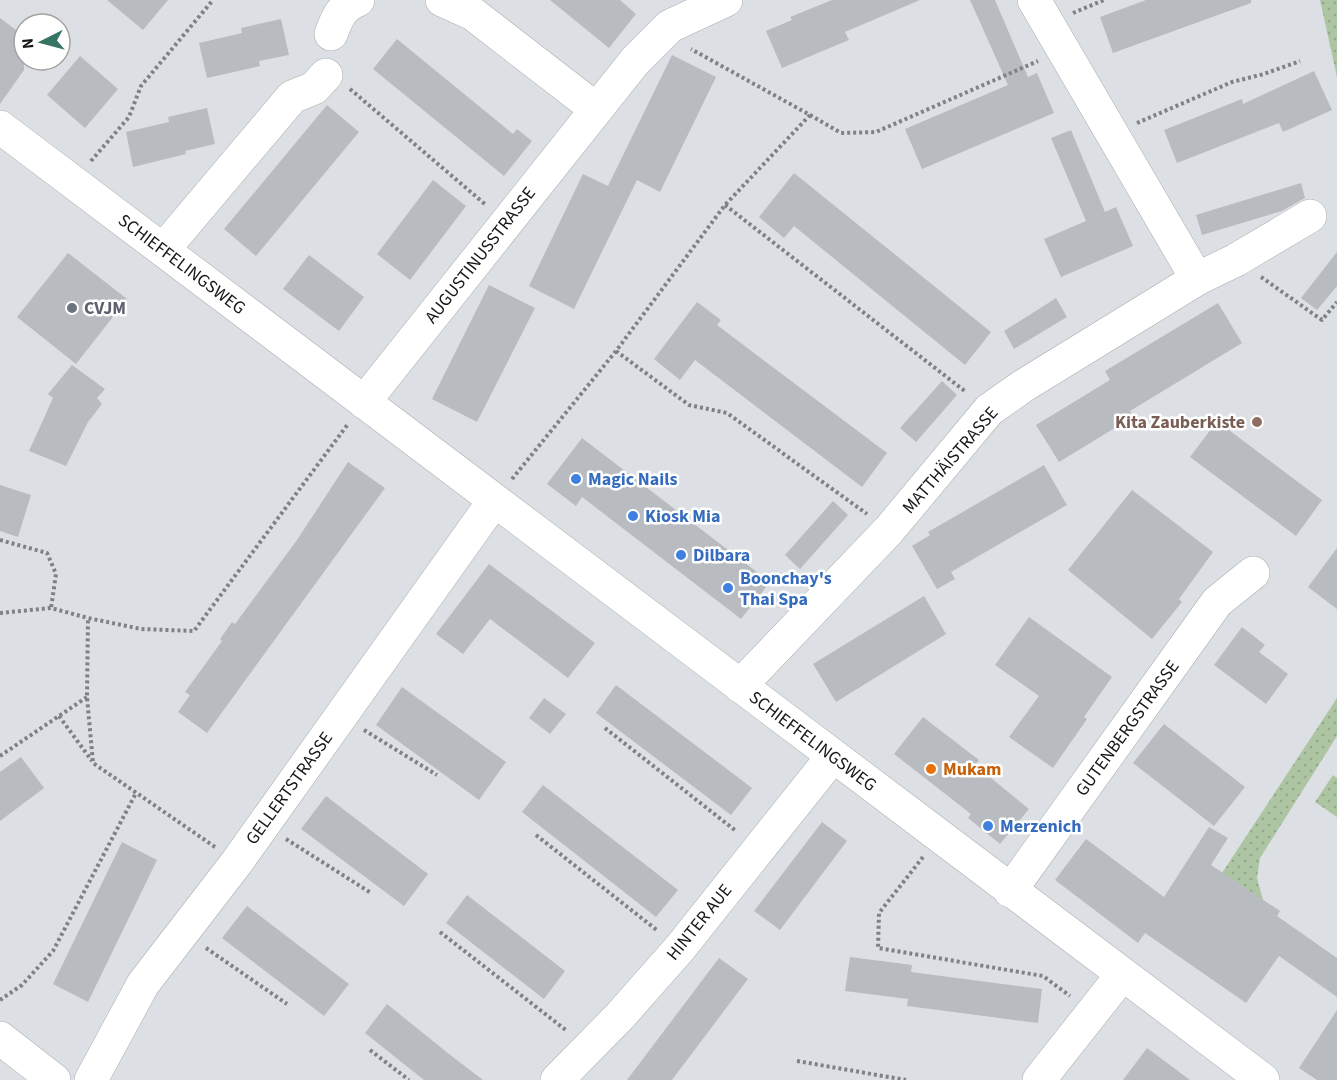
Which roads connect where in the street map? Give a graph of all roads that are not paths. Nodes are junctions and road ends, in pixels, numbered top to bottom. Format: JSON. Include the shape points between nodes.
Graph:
{"nodes":[{"id":1,"x":358,"y":0,"type":"edge"},
{"id":2,"x":442,"y":0,"type":"edge"},
{"id":3,"x":726,"y":0,"type":"edge"},
{"id":4,"x":1034,"y":0,"type":"edge"},
{"id":5,"x":331,"y":34,"type":"dead end"},
{"id":6,"x":326,"y":75,"type":"road end"},
{"id":7,"x":596,"y":109,"type":"junction"},
{"id":8,"x":0,"y":127,"type":"edge"},
{"id":9,"x":1310,"y":216,"type":"dead end"},
{"id":10,"x":163,"y":250,"type":"junction"},
{"id":11,"x":1197,"y":279,"type":"junction"},
{"id":12,"x":364,"y":402,"type":"junction"},
{"id":13,"x":494,"y":501,"type":"junction"},
{"id":14,"x":1253,"y":573,"type":"dead end"},
{"id":15,"x":740,"y":686,"type":"junction"},
{"id":16,"x":833,"y":756,"type":"junction"},
{"id":17,"x":1010,"y":891,"type":"junction"},
{"id":18,"x":1122,"y":975,"type":"junction"},
{"id":19,"x":0,"y":1038,"type":"edge"},
{"id":20,"x":54,"y":1080,"type":"edge"},
{"id":21,"x":91,"y":1080,"type":"edge"},
{"id":22,"x":557,"y":1080,"type":"edge"},
{"id":23,"x":1039,"y":1080,"type":"edge"},
{"id":24,"x":1263,"y":1080,"type":"edge"}],
"edges":[{"from":1,"to":5,"type":"street","via":[[339,12]]},
{"from":2,"to":7,"type":"street","via":[[473,14]]},
{"from":3,"to":7,"type":"street","name":"AUGUSTINUSSTRASSE","via":[[670,26]]},
{"from":4,"to":11,"type":"street"},
{"from":6,"to":10,"type":"street","via":[[314,88],[292,97]]},
{"from":7,"to":12,"type":"street","name":"AUGUSTINUSSTRASSE"},
{"from":8,"to":10,"type":"street","name":"SCHIEFFELINGSWEG"},
{"from":9,"to":11,"type":"street","name":"MATTHÄISTRASSE"},
{"from":10,"to":12,"type":"street","name":"SCHIEFFELINGSWEG"},
{"from":11,"to":15,"type":"street","name":"MATTHÄISTRASSE","via":[[989,410],[889,530]]},
{"from":12,"to":13,"type":"street","name":"SCHIEFFELINGSWEG"},
{"from":13,"to":15,"type":"street","name":"SCHIEFFELINGSWEG"},
{"from":13,"to":21,"type":"street","name":"GELLERTSTRASSE","via":[[237,862],[143,984]]},
{"from":14,"to":17,"type":"street","name":"GUTENBERGSTRASSE","via":[[1217,603]]},
{"from":15,"to":16,"type":"street","name":"SCHIEFFELINGSWEG"},
{"from":16,"to":17,"type":"street","name":"SCHIEFFELINGSWEG"},
{"from":16,"to":22,"type":"street","name":"HINTER AUE","via":[[680,948]]},
{"from":17,"to":18,"type":"street","name":"SCHIEFFELINGSWEG"},
{"from":18,"to":23,"type":"street"},
{"from":18,"to":24,"type":"street","name":"SCHIEFFELINGSWEG"},
{"from":19,"to":20,"type":"street"}]}
